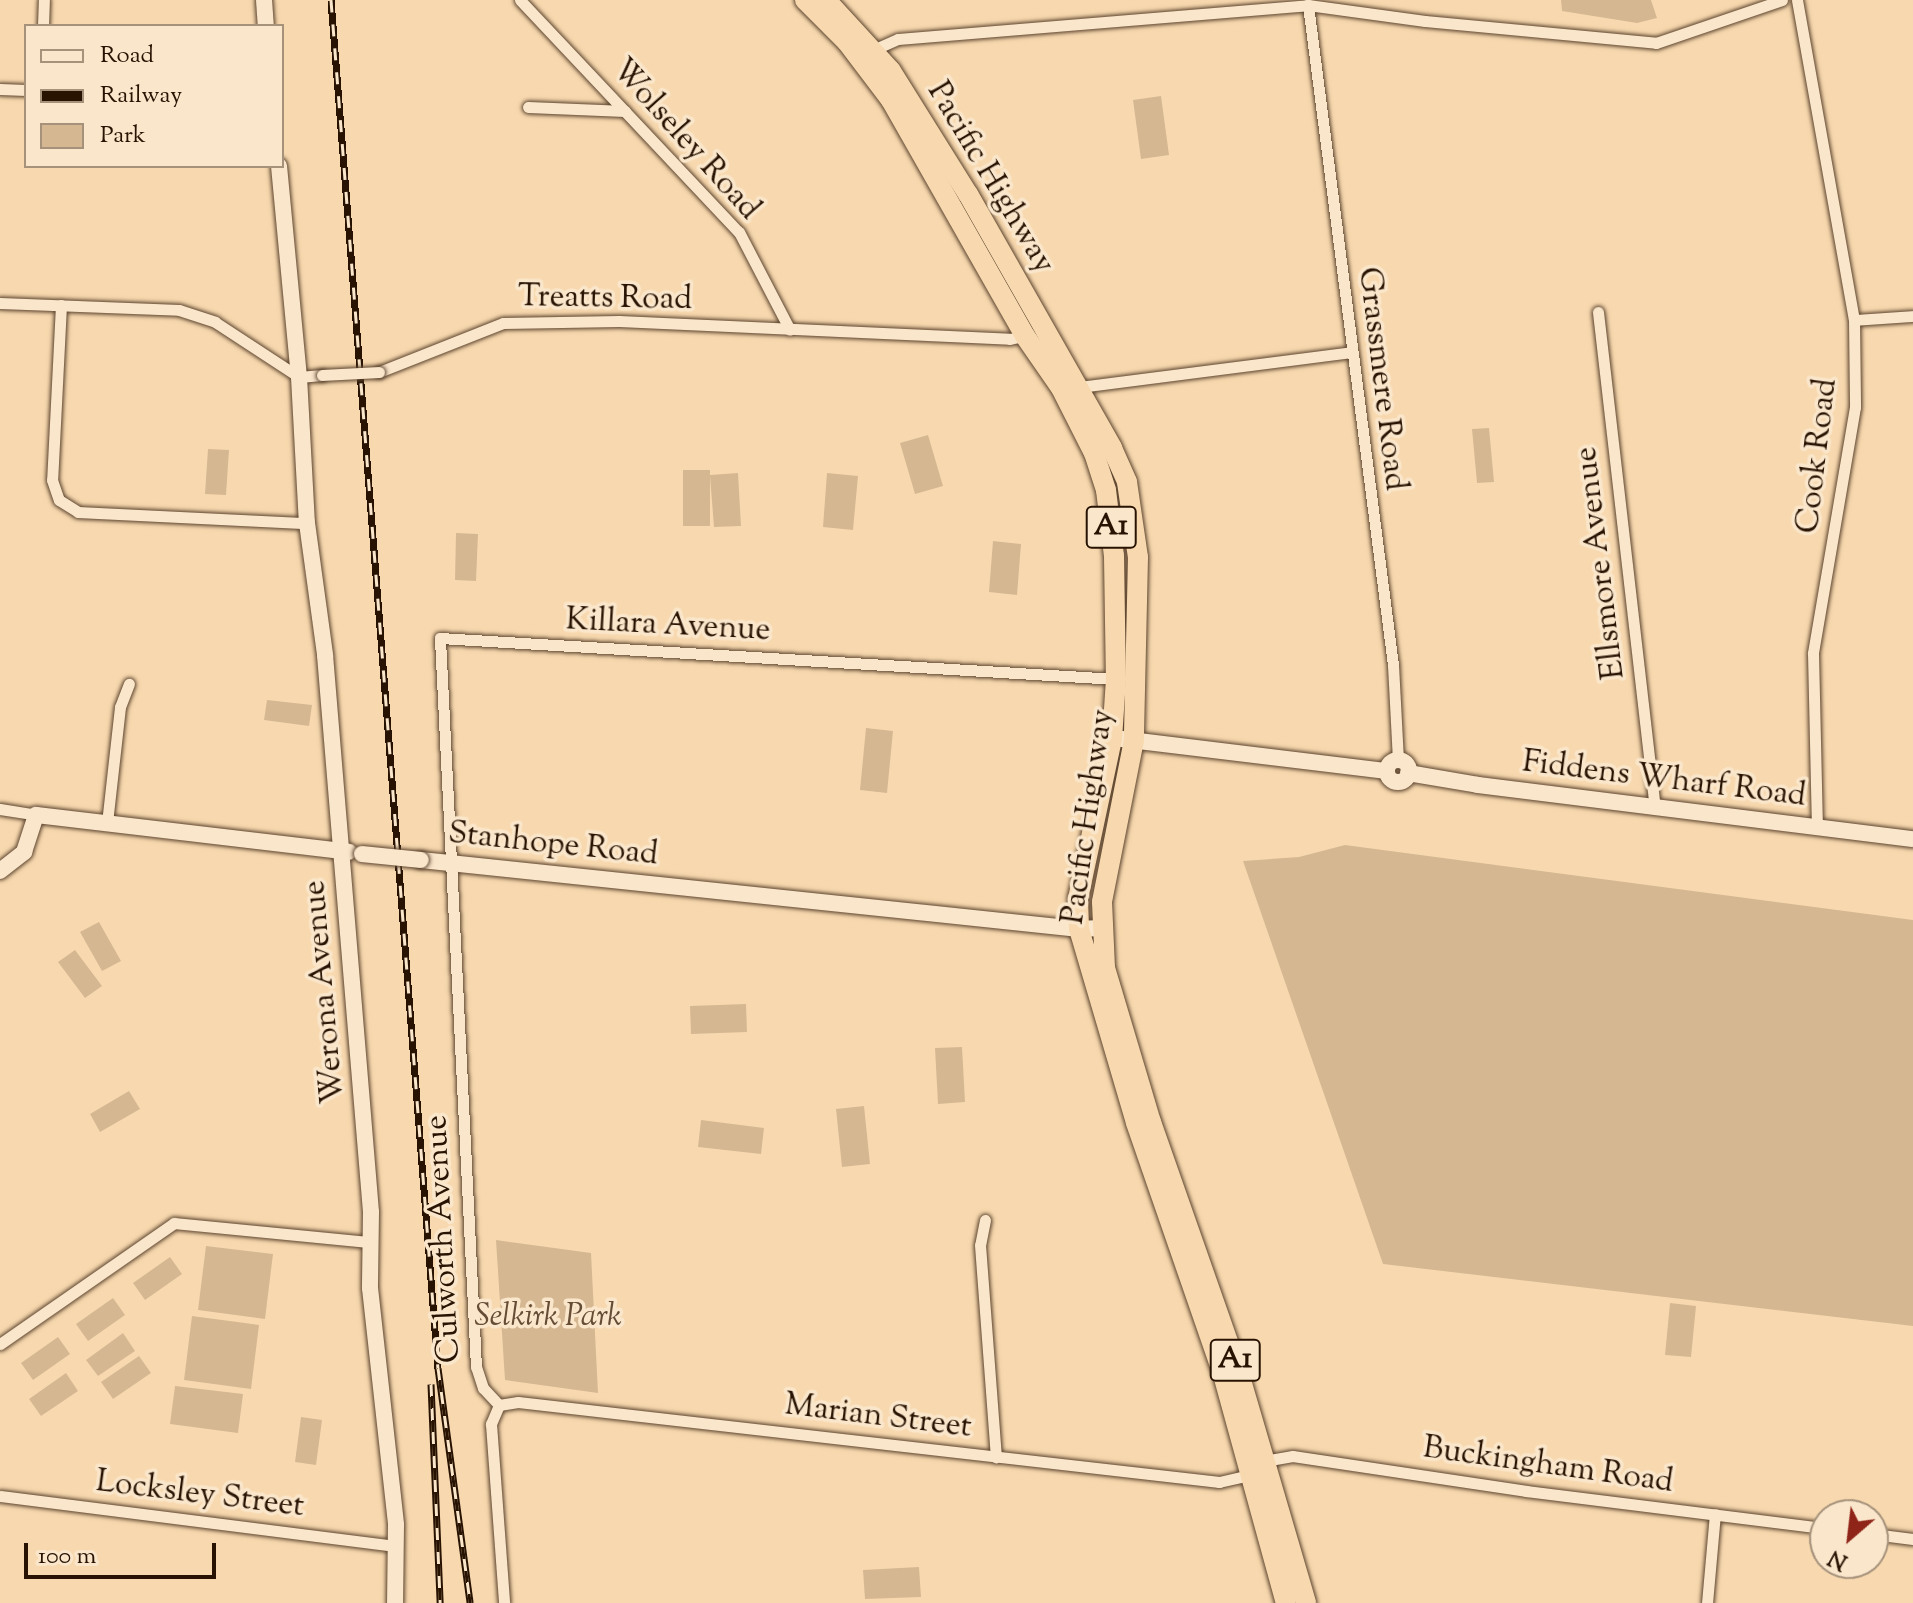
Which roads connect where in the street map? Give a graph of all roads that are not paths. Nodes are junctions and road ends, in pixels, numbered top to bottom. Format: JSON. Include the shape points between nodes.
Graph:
{"nodes":[{"id":1,"x":44,"y":0,"type":"edge"},
{"id":2,"x":264,"y":0,"type":"edge"},
{"id":3,"x":520,"y":0,"type":"edge"},
{"id":4,"x":805,"y":0,"type":"edge"},
{"id":5,"x":826,"y":0,"type":"edge"},
{"id":6,"x":1782,"y":0,"type":"edge"},
{"id":7,"x":1797,"y":0,"type":"edge"},
{"id":8,"x":1308,"y":5,"type":"junction"},
{"id":9,"x":43,"y":24,"type":"edge"},
{"id":10,"x":266,"y":24,"type":"edge"},
{"id":11,"x":873,"y":50,"type":"junction"},
{"id":12,"x":0,"y":89,"type":"edge"},
{"id":13,"x":24,"y":90,"type":"edge"},
{"id":14,"x":528,"y":107,"type":"dead end"},
{"id":15,"x":625,"y":111,"type":"junction"},
{"id":16,"x":279,"y":168,"type":"edge"},
{"id":17,"x":0,"y":303,"type":"edge"},
{"id":18,"x":61,"y":305,"type":"junction"},
{"id":19,"x":1598,"y":312,"type":"dead end"},
{"id":20,"x":1913,"y":316,"type":"edge"},
{"id":21,"x":1854,"y":320,"type":"junction"},
{"id":22,"x":790,"y":330,"type":"junction"},
{"id":23,"x":1034,"y":332,"type":"junction"},
{"id":24,"x":1352,"y":352,"type":"junction"},
{"id":25,"x":299,"y":377,"type":"junction"},
{"id":26,"x":1079,"y":387,"type":"junction"},
{"id":27,"x":307,"y":523,"type":"junction"},
{"id":28,"x":1116,"y":679,"type":"junction"},
{"id":29,"x":129,"y":684,"type":"dead end"},
{"id":30,"x":1112,"y":739,"type":"junction"},
{"id":31,"x":1134,"y":740,"type":"junction"},
{"id":32,"x":1398,"y":768,"type":"junction"},
{"id":33,"x":0,"y":809,"type":"edge"},
{"id":34,"x":1655,"y":809,"type":"junction"},
{"id":35,"x":36,"y":815,"type":"junction"},
{"id":36,"x":107,"y":823,"type":"junction"},
{"id":37,"x":1817,"y":826,"type":"junction"},
{"id":38,"x":1913,"y":839,"type":"edge"},
{"id":39,"x":341,"y":851,"type":"junction"},
{"id":40,"x":449,"y":862,"type":"junction"},
{"id":41,"x":0,"y":871,"type":"edge"},
{"id":42,"x":1100,"y":928,"type":"junction"},
{"id":43,"x":1079,"y":929,"type":"junction"},
{"id":44,"x":985,"y":1220,"type":"dead end"},
{"id":45,"x":368,"y":1242,"type":"junction"},
{"id":46,"x":0,"y":1344,"type":"edge"},
{"id":47,"x":499,"y":1405,"type":"junction"},
{"id":48,"x":996,"y":1457,"type":"junction"},
{"id":49,"x":1257,"y":1468,"type":"junction"},
{"id":50,"x":0,"y":1496,"type":"edge"},
{"id":51,"x":1715,"y":1514,"type":"junction"},
{"id":52,"x":1809,"y":1526,"type":"edge"},
{"id":53,"x":1889,"y":1536,"type":"edge"},
{"id":54,"x":1913,"y":1539,"type":"edge"},
{"id":55,"x":394,"y":1546,"type":"junction"},
{"id":56,"x":395,"y":1603,"type":"edge"},
{"id":57,"x":504,"y":1603,"type":"edge"},
{"id":58,"x":1286,"y":1603,"type":"edge"},
{"id":59,"x":1306,"y":1603,"type":"edge"},
{"id":60,"x":1707,"y":1603,"type":"edge"}],
"edges":[{"from":1,"to":9,"type":"street"},
{"from":2,"to":10,"type":"street"},
{"from":3,"to":15,"type":"street","name":"Wolseley Road"},
{"from":4,"to":23,"type":"highway","name":"Pacific Highway","number":"A1","via":[[847,42],[891,100]]},
{"from":5,"to":11,"type":"highway","name":"Pacific Highway","number":"A1"},
{"from":6,"to":8,"type":"street","via":[[1656,43]]},
{"from":7,"to":21,"type":"street","name":"Cook Road"},
{"from":8,"to":11,"type":"street","via":[[898,39]]},
{"from":8,"to":24,"type":"street","name":"Grassmere Road"},
{"from":11,"to":23,"type":"highway","name":"Pacific Highway","number":"A1","via":[[968,194]]},
{"from":12,"to":13,"type":"street"},
{"from":14,"to":15,"type":"street"},
{"from":15,"to":22,"type":"street","name":"Wolseley Road","via":[[739,232]]},
{"from":16,"to":25,"type":"street","name":"Werona Avenue"},
{"from":17,"to":18,"type":"street"},
{"from":18,"to":25,"type":"street","via":[[179,310],[215,322]]},
{"from":18,"to":27,"type":"street","via":[[52,480],[59,500],[78,512]]},
{"from":19,"to":34,"type":"street","name":"Ellsmore Avenue"},
{"from":20,"to":21,"type":"street"},
{"from":21,"to":37,"type":"street","name":"Cook Road","via":[[1855,407],[1813,653]]},
{"from":22,"to":23,"type":"street","name":"Treatts Road"},
{"from":22,"to":25,"type":"street","name":"Treatts Road","bridge":true,"via":[[619,321],[503,323],[379,372]]},
{"from":23,"to":26,"type":"highway","name":"Pacific Highway","number":"A1"},
{"from":23,"to":28,"type":"highway","name":"Pacific Highway","number":"A1","via":[[1094,453],[1106,490],[1114,556]]},
{"from":24,"to":26,"type":"street"},
{"from":24,"to":32,"type":"street","name":"Grassmere Road","via":[[1393,665]]},
{"from":25,"to":27,"type":"street","name":"Werona Avenue"},
{"from":26,"to":31,"type":"highway","name":"Pacific Highway","number":"A1","via":[[1127,482],[1134,520]]},
{"from":27,"to":39,"type":"street","name":"Werona Avenue","via":[[325,655]]},
{"from":28,"to":30,"type":"highway","name":"Pacific Highway","number":"A1"},
{"from":28,"to":40,"type":"street","name":"Killara Avenue","via":[[440,638]]},
{"from":29,"to":36,"type":"street","via":[[120,707]]},
{"from":30,"to":31,"type":"street","name":"Fiddens Wharf Road"},
{"from":30,"to":43,"type":"highway","name":"Pacific Highway","number":"A1","via":[[1078,899]]},
{"from":31,"to":32,"type":"street","name":"Fiddens Wharf Road"},
{"from":31,"to":42,"type":"highway","name":"Pacific Highway","number":"A1"},
{"from":32,"to":34,"type":"street","name":"Fiddens Wharf Road"},
{"from":33,"to":35,"type":"street","name":"Stanhope Road"},
{"from":34,"to":37,"type":"street","name":"Fiddens Wharf Road"},
{"from":35,"to":36,"type":"street","name":"Stanhope Road"},
{"from":35,"to":41,"type":"street","via":[[24,852]]},
{"from":36,"to":39,"type":"street","name":"Stanhope Road"},
{"from":37,"to":38,"type":"street","name":"Fiddens Wharf Road"},
{"from":39,"to":40,"type":"street","name":"Stanhope Road","bridge":true},
{"from":39,"to":45,"type":"street","name":"Werona Avenue","via":[[371,1212]]},
{"from":40,"to":43,"type":"street","name":"Stanhope Road"},
{"from":40,"to":47,"type":"street","name":"Culworth Avenue","via":[[476,1367],[483,1388]]},
{"from":42,"to":43,"type":"street","name":"Stanhope Road"},
{"from":42,"to":49,"type":"highway","name":"Pacific Highway","number":"A1","via":[[1105,968],[1151,1122],[1238,1370]]},
{"from":43,"to":49,"type":"highway","name":"Pacific Highway","number":"A1","via":[[1136,1123]]},
{"from":44,"to":48,"type":"street","via":[[980,1245]]},
{"from":45,"to":46,"type":"street","via":[[174,1223]]},
{"from":45,"to":55,"type":"street","name":"Werona Avenue"},
{"from":47,"to":48,"type":"street","name":"Marian Street","via":[[518,1402]]},
{"from":47,"to":57,"type":"street","via":[[491,1424]]},
{"from":48,"to":49,"type":"street","name":"Marian Street","via":[[1219,1482]]},
{"from":49,"to":51,"type":"street","name":"Buckingham Road","via":[[1293,1456]]},
{"from":49,"to":58,"type":"highway","name":"Pacific Highway","number":"A1"},
{"from":49,"to":59,"type":"highway","name":"Pacific Highway","number":"A1"},
{"from":50,"to":55,"type":"street","name":"Locksley Street"},
{"from":51,"to":52,"type":"street","name":"Buckingham Road"},
{"from":51,"to":60,"type":"street"},
{"from":53,"to":54,"type":"street"},
{"from":55,"to":56,"type":"street","name":"Werona Avenue"}]}
